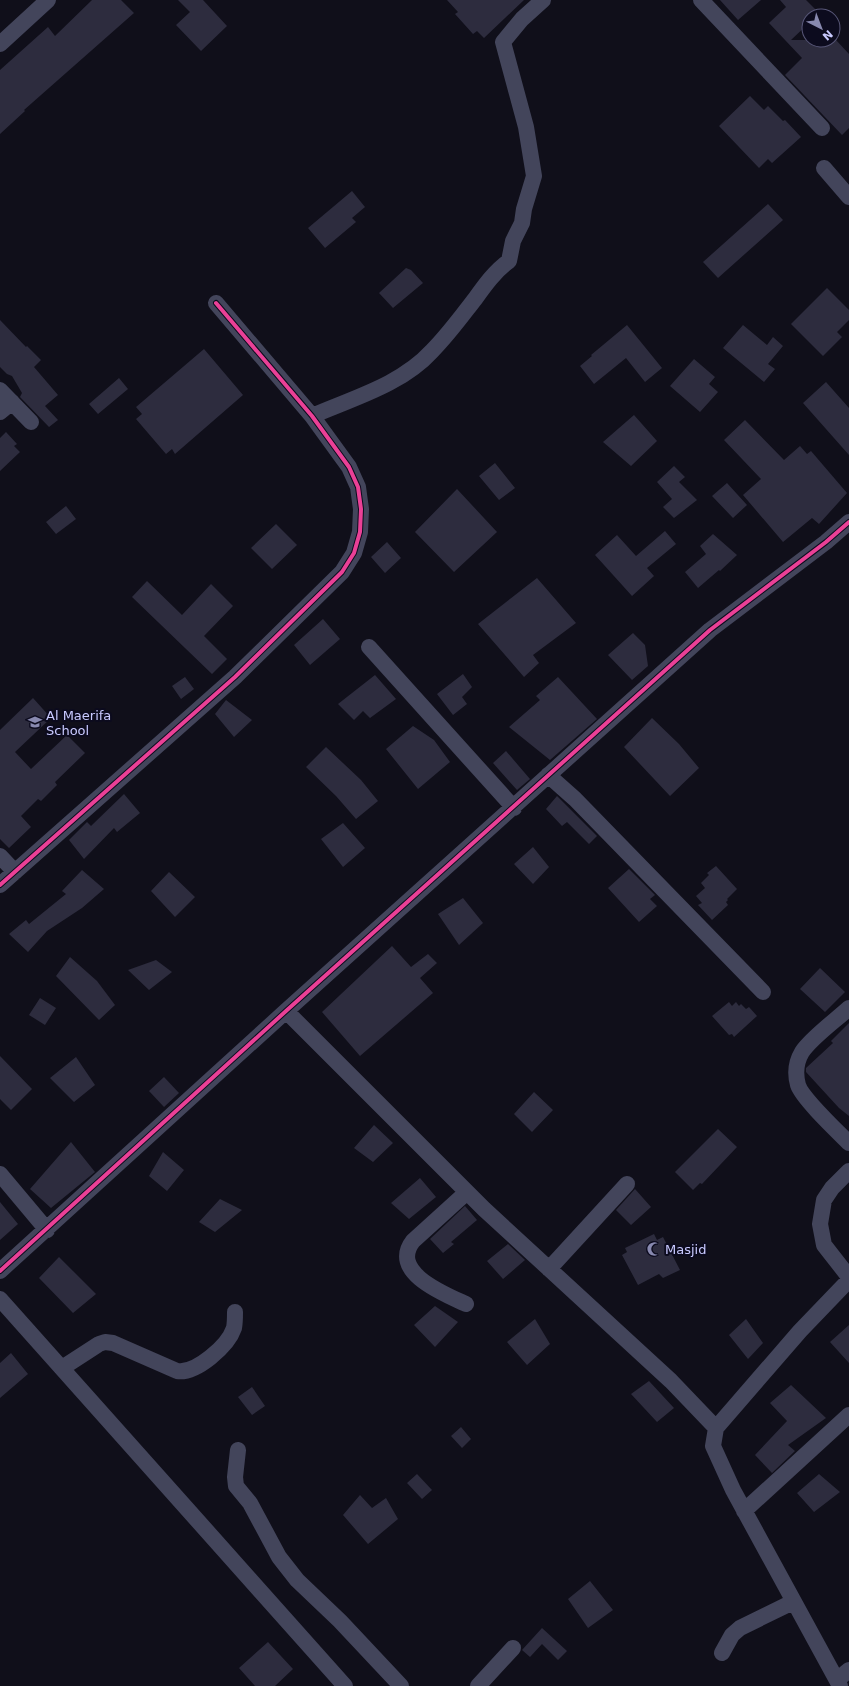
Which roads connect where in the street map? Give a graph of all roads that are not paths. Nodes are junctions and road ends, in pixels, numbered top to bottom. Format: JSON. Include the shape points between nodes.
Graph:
{"nodes":[{"id":1,"x":48,"y":0,"type":"edge"},
{"id":2,"x":543,"y":0,"type":"edge"},
{"id":3,"x":700,"y":0,"type":"edge"},
{"id":4,"x":0,"y":44,"type":"edge"},
{"id":5,"x":822,"y":128,"type":"dead end"},
{"id":6,"x":824,"y":168,"type":"dead end"},
{"id":7,"x":849,"y":197,"type":"edge"},
{"id":8,"x":216,"y":303,"type":"dead end"},
{"id":9,"x":0,"y":390,"type":"edge"},
{"id":10,"x":6,"y":407,"type":"edge"},
{"id":11,"x":312,"y":416,"type":"junction"},
{"id":12,"x":31,"y":422,"type":"dead end"},
{"id":13,"x":849,"y":522,"type":"edge"},
{"id":14,"x":369,"y":647,"type":"dead end"},
{"id":15,"x":548,"y":775,"type":"junction"},
{"id":16,"x":514,"y":808,"type":"junction"},
{"id":17,"x":0,"y":856,"type":"edge"},
{"id":18,"x":15,"y":872,"type":"junction"},
{"id":19,"x":0,"y":885,"type":"edge"},
{"id":20,"x":763,"y":992,"type":"dead end"},
{"id":21,"x":849,"y":1008,"type":"edge"},
{"id":22,"x":286,"y":1011,"type":"junction"},
{"id":23,"x":849,"y":1143,"type":"edge"},
{"id":24,"x":849,"y":1171,"type":"edge"},
{"id":25,"x":0,"y":1174,"type":"edge"},
{"id":26,"x":628,"y":1184,"type":"dead end"},
{"id":27,"x":467,"y":1192,"type":"junction"},
{"id":28,"x":47,"y":1230,"type":"junction"},
{"id":29,"x":550,"y":1269,"type":"junction"},
{"id":30,"x":0,"y":1271,"type":"edge"},
{"id":31,"x":849,"y":1278,"type":"edge"},
{"id":32,"x":0,"y":1299,"type":"edge"},
{"id":33,"x":466,"y":1304,"type":"dead end"},
{"id":34,"x":235,"y":1312,"type":"dead end"},
{"id":35,"x":62,"y":1368,"type":"junction"},
{"id":36,"x":849,"y":1415,"type":"edge"},
{"id":37,"x":716,"y":1428,"type":"junction"},
{"id":38,"x":238,"y":1450,"type":"dead end"},
{"id":39,"x":744,"y":1511,"type":"junction"},
{"id":40,"x":793,"y":1602,"type":"junction"},
{"id":41,"x":513,"y":1648,"type":"dead end"},
{"id":42,"x":722,"y":1653,"type":"dead end"},
{"id":43,"x":842,"y":1679,"type":"edge"},
{"id":44,"x":345,"y":1686,"type":"edge"},
{"id":45,"x":401,"y":1686,"type":"edge"},
{"id":46,"x":478,"y":1686,"type":"edge"}],
"edges":[{"from":1,"to":4,"type":"street"},
{"from":2,"to":11,"type":"street","via":[[522,19],[503,42],[526,127],[534,176],[509,260],[498,268],[455,325],[414,368],[389,383]]},
{"from":3,"to":5,"type":"street"},
{"from":6,"to":7,"type":"street"},
{"from":8,"to":11,"type":"street"},
{"from":9,"to":10,"type":"street"},
{"from":10,"to":12,"type":"street"},
{"from":11,"to":18,"type":"street","via":[[349,467],[358,487],[361,509],[360,532],[354,553],[342,572],[235,677]]},
{"from":13,"to":15,"type":"street","via":[[710,630]]},
{"from":14,"to":16,"type":"street"},
{"from":15,"to":16,"type":"street"},
{"from":15,"to":20,"type":"street","via":[[575,799]]},
{"from":16,"to":22,"type":"street"},
{"from":17,"to":18,"type":"street"},
{"from":18,"to":19,"type":"street"},
{"from":21,"to":23,"type":"street","via":[[808,1045],[801,1053],[796,1068],[799,1086]]},
{"from":22,"to":27,"type":"street"},
{"from":22,"to":28,"type":"street"},
{"from":24,"to":31,"type":"street","via":[[824,1200],[820,1224],[824,1245]]},
{"from":25,"to":28,"type":"street"},
{"from":26,"to":29,"type":"street"},
{"from":27,"to":29,"type":"street"},
{"from":27,"to":33,"type":"street","via":[[413,1241],[406,1255],[407,1264],[430,1287]]},
{"from":28,"to":30,"type":"street"},
{"from":29,"to":37,"type":"street","via":[[671,1381]]},
{"from":31,"to":37,"type":"street"},
{"from":32,"to":35,"type":"street"},
{"from":34,"to":35,"type":"street","via":[[233,1329],[225,1342],[202,1364],[183,1372],[105,1342]]},
{"from":35,"to":44,"type":"street"},
{"from":36,"to":39,"type":"street"},
{"from":37,"to":39,"type":"street","via":[[713,1446]]},
{"from":38,"to":45,"type":"street","via":[[236,1486],[250,1503],[279,1557],[297,1580]]},
{"from":39,"to":40,"type":"street"},
{"from":40,"to":42,"type":"street","via":[[740,1628],[732,1635]]},
{"from":40,"to":43,"type":"street"},
{"from":41,"to":46,"type":"street"}]}
